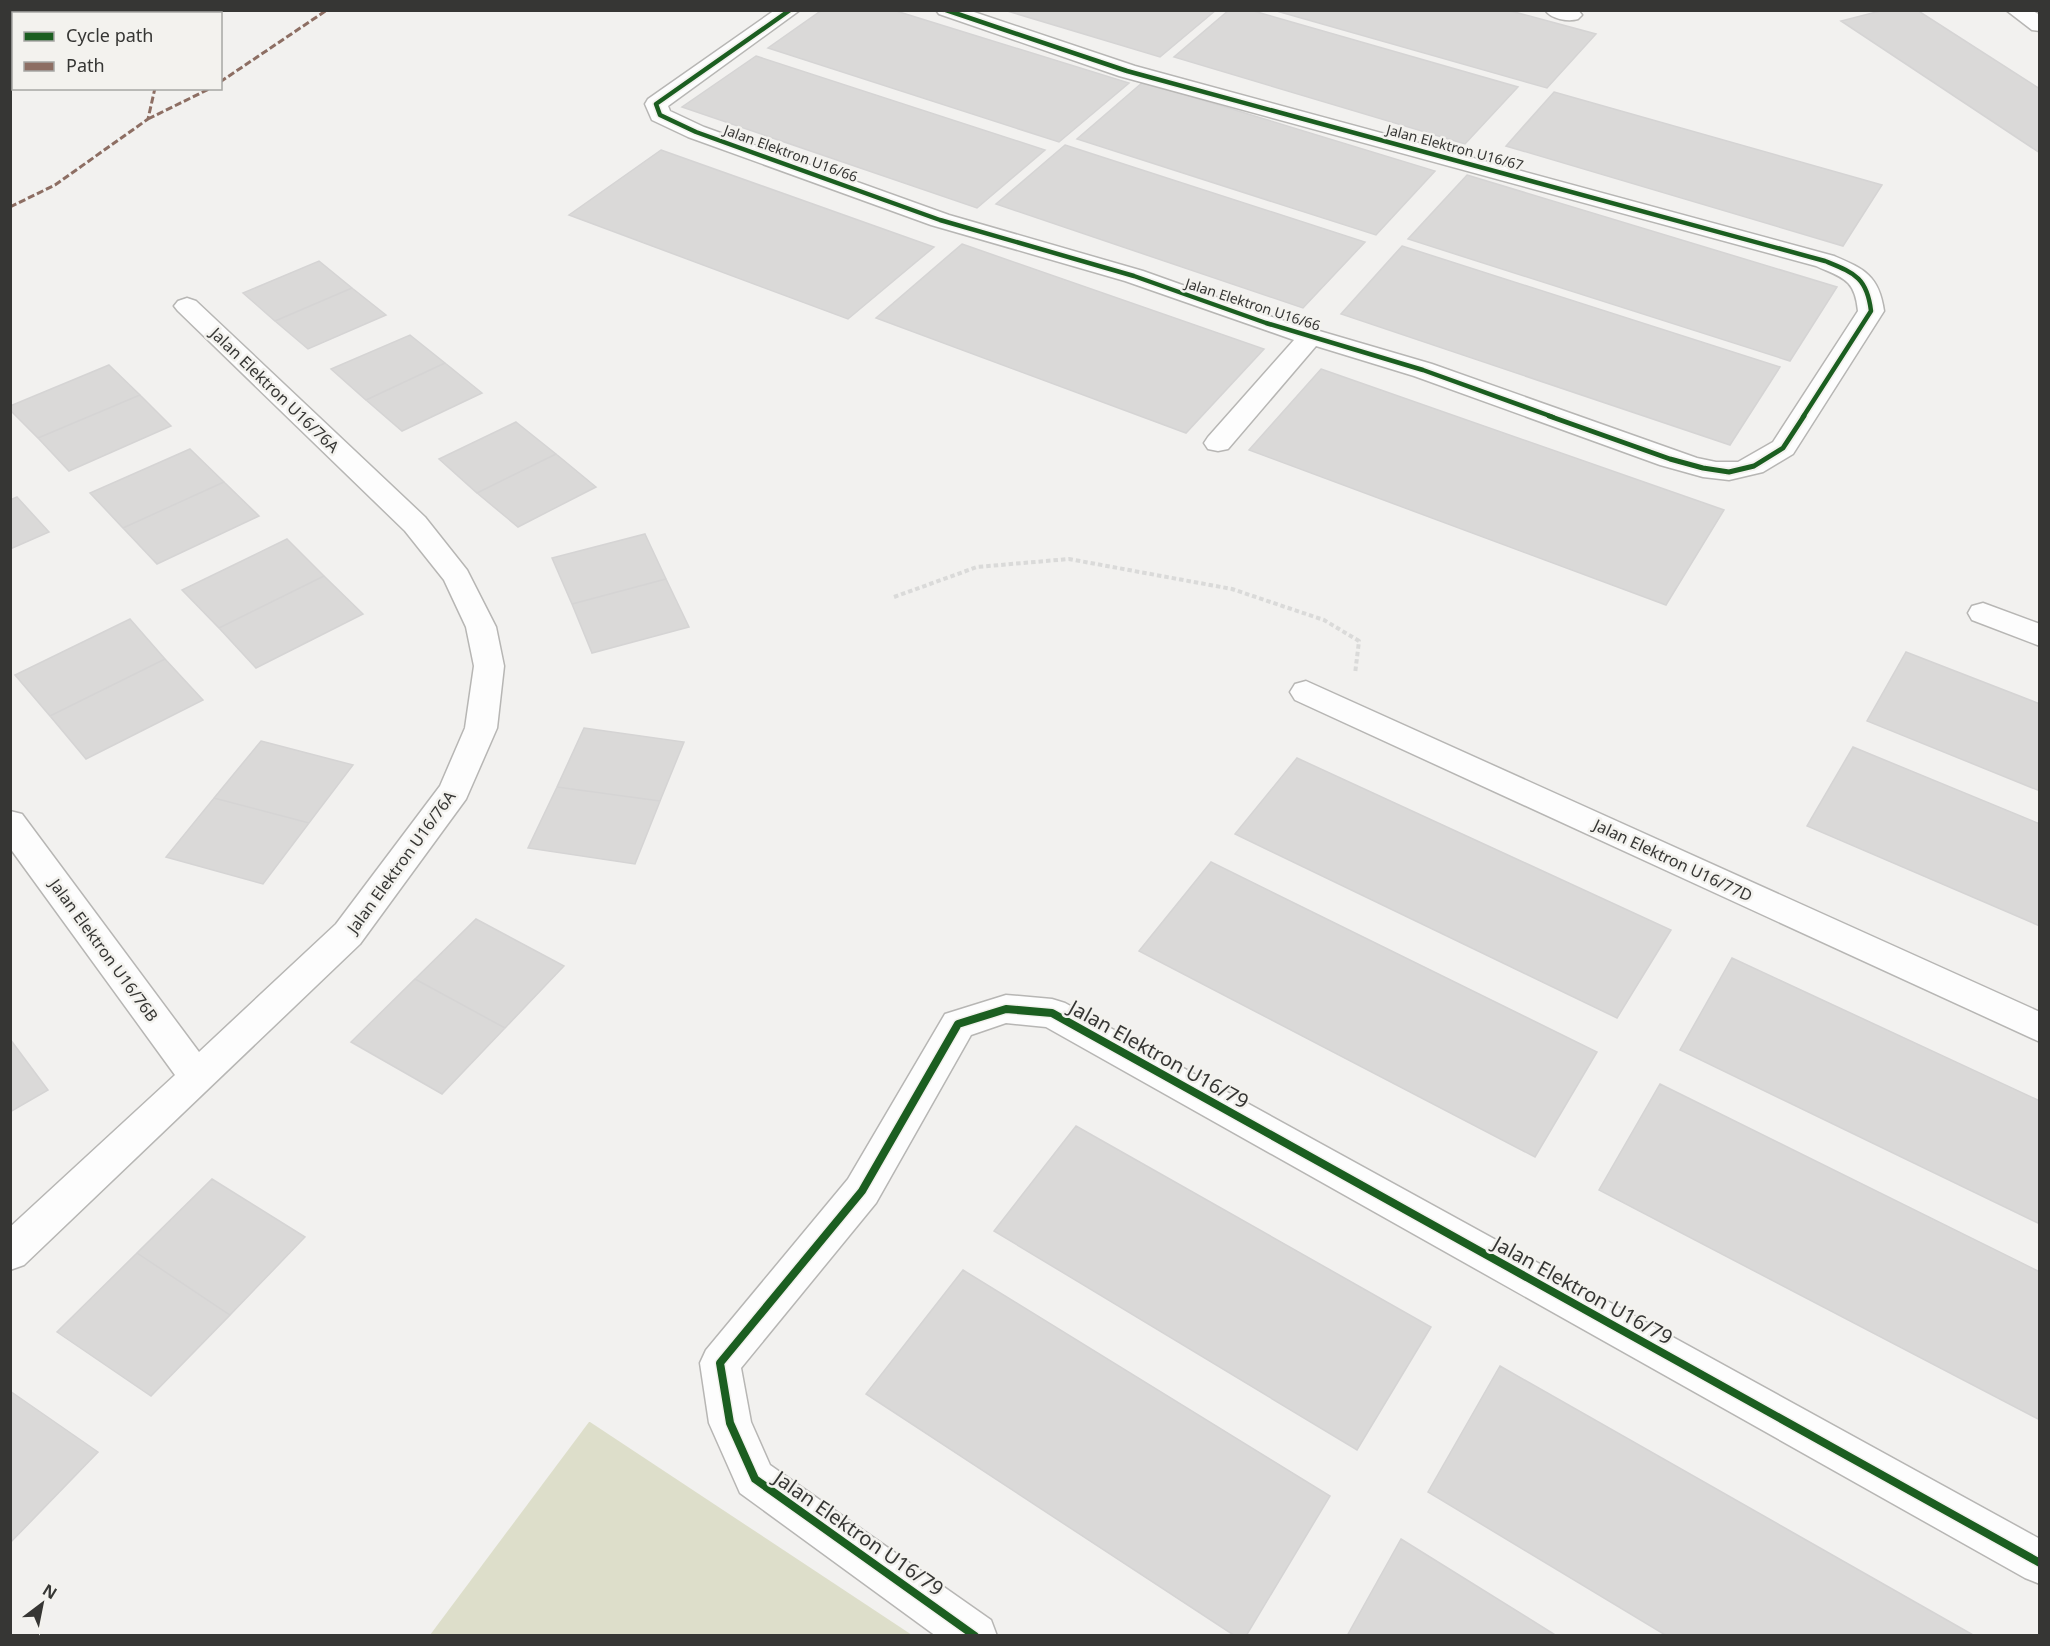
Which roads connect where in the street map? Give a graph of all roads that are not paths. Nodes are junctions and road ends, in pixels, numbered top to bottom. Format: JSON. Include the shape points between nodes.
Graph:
{"nodes":[{"id":1,"x":790,"y":10,"type":"edge"},
{"id":2,"x":946,"y":10,"type":"edge"},
{"id":3,"x":2016,"y":10,"type":"edge"},
{"id":4,"x":2040,"y":25,"type":"edge"},
{"id":5,"x":187,"y":306,"type":"dead end"},
{"id":6,"x":1311,"y":336,"type":"junction"},
{"id":7,"x":1834,"y":367,"type":"joint"},
{"id":8,"x":1218,"y":443,"type":"dead end"},
{"id":9,"x":1983,"y":613,"type":"dead end"},
{"id":10,"x":2040,"y":636,"type":"edge"},
{"id":11,"x":1306,"y":692,"type":"dead end"},
{"id":12,"x":10,"y":823,"type":"edge"},
{"id":13,"x":2040,"y":1028,"type":"edge"},
{"id":14,"x":197,"y":1077,"type":"junction"},
{"id":15,"x":10,"y":1253,"type":"edge"},
{"id":16,"x":2040,"y":1563,"type":"edge"},
{"id":17,"x":975,"y":1635,"type":"edge"}],
"edges":[{"from":1,"to":6,"type":"street","name":"Jalan Elektron U16/66","via":[[656,104],[660,116],[940,220],[1134,276]]},
{"from":2,"to":7,"type":"street","name":"Jalan Elektron U16/67","via":[[1127,71],[1825,261],[1857,276],[1870,292],[1871,310]]},
{"from":3,"to":4,"type":"street"},
{"from":5,"to":14,"type":"street","name":"Jalan Elektron U16/76A","via":[[415,524],[457,577],[481,627],[489,666],[481,728],[454,791],[348,934]]},
{"from":6,"to":7,"type":"street","name":"Jalan Elektron U16/66","via":[[1423,370],[1670,459],[1709,470],[1740,472],[1763,463],[1783,448]]},
{"from":6,"to":8,"type":"street"},
{"from":9,"to":10,"type":"street"},
{"from":11,"to":13,"type":"street","name":"Jalan Elektron U16/77D"},
{"from":12,"to":14,"type":"street","name":"Jalan Elektron U16/76B"},
{"from":14,"to":15,"type":"street","name":"Jalan Elektron U16/76A"},
{"from":16,"to":17,"type":"street","name":"Jalan Elektron U16/79","via":[[1052,1013],[1006,1009],[958,1024],[862,1191],[720,1363],[730,1423],[755,1479]]}]}
